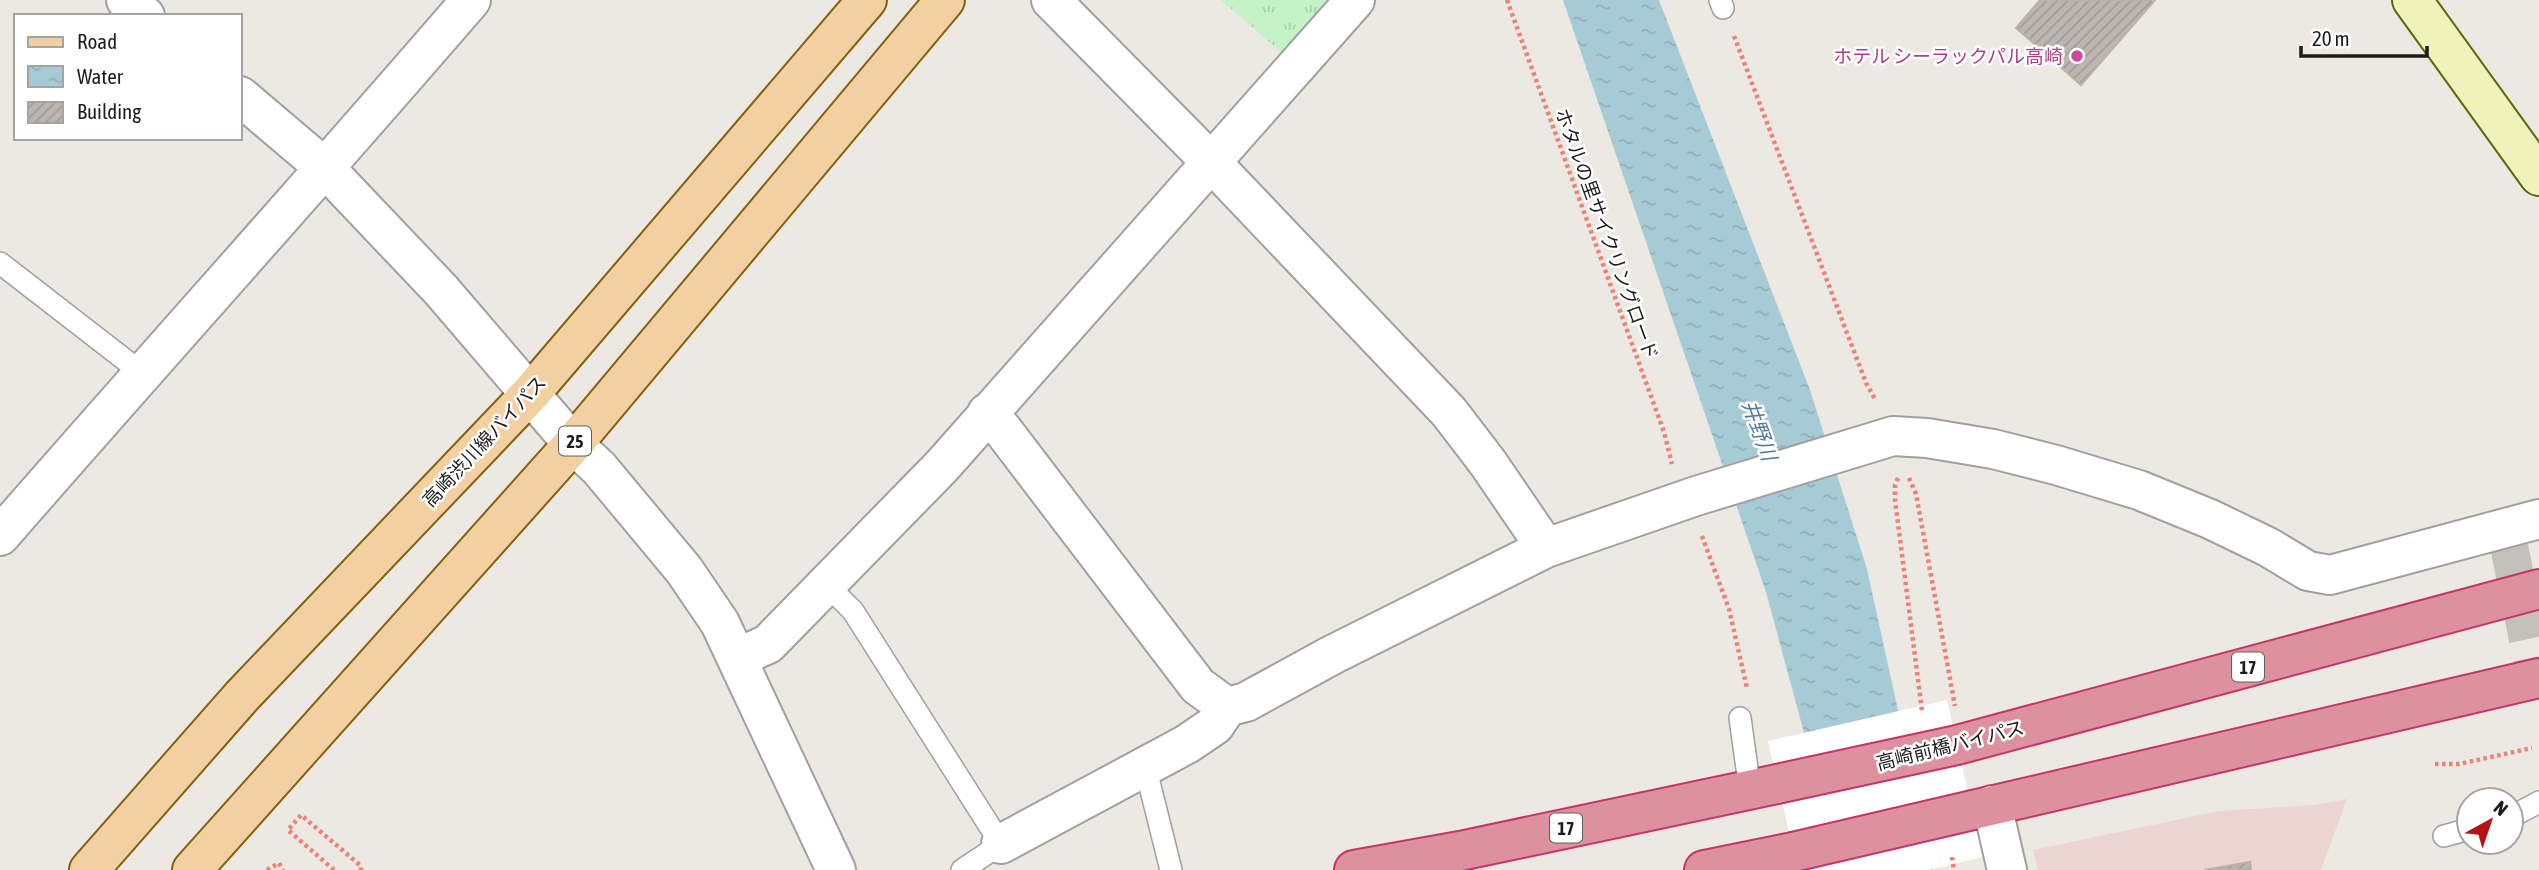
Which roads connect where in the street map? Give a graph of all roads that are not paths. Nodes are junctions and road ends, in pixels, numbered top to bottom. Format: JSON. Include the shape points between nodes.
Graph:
{"nodes":[{"id":1,"x":126,"y":0,"type":"edge"},
{"id":2,"x":471,"y":0,"type":"edge"},
{"id":3,"x":867,"y":0,"type":"edge"},
{"id":4,"x":945,"y":0,"type":"edge"},
{"id":5,"x":1051,"y":0,"type":"edge"},
{"id":6,"x":1355,"y":0,"type":"edge"},
{"id":7,"x":2412,"y":0,"type":"edge"},
{"id":8,"x":143,"y":14,"type":"edge"},
{"id":9,"x":242,"y":98,"type":"edge"},
{"id":10,"x":1211,"y":162,"type":"junction"},
{"id":11,"x":326,"y":169,"type":"junction"},
{"id":12,"x":2539,"y":176,"type":"edge"},
{"id":13,"x":0,"y":263,"type":"edge"},
{"id":14,"x":142,"y":373,"type":"junction"},
{"id":15,"x":530,"y":394,"type":"junction"},
{"id":16,"x":987,"y":413,"type":"junction"},
{"id":17,"x":573,"y":444,"type":"junction"},
{"id":18,"x":2518,"y":531,"type":"edge"},
{"id":19,"x":0,"y":536,"type":"edge"},
{"id":20,"x":1546,"y":548,"type":"junction"},
{"id":21,"x":826,"y":584,"type":"junction"},
{"id":22,"x":2539,"y":589,"type":"edge"},
{"id":23,"x":737,"y":658,"type":"junction"},
{"id":24,"x":2539,"y":678,"type":"edge"},
{"id":25,"x":1227,"y":707,"type":"junction"},
{"id":26,"x":1740,"y":718,"type":"road end"},
{"id":27,"x":1145,"y":766,"type":"junction"},
{"id":28,"x":1764,"y":787,"type":"junction"},
{"id":29,"x":1983,"y":807,"type":"junction"},
{"id":30,"x":2455,"y":832,"type":"edge"},
{"id":31,"x":2444,"y":835,"type":"dead end"},
{"id":32,"x":1001,"y":844,"type":"junction"},
{"id":33,"x":1791,"y":861,"type":"edge"},
{"id":34,"x":89,"y":870,"type":"edge"},
{"id":35,"x":192,"y":870,"type":"edge"},
{"id":36,"x":836,"y":870,"type":"edge"},
{"id":37,"x":962,"y":870,"type":"edge"},
{"id":38,"x":1171,"y":870,"type":"edge"},
{"id":39,"x":1354,"y":870,"type":"edge"},
{"id":40,"x":1704,"y":870,"type":"edge"},
{"id":41,"x":2007,"y":870,"type":"edge"}],
"edges":[{"from":1,"to":8,"type":"street"},
{"from":2,"to":11,"type":"street"},
{"from":3,"to":15,"type":"main road","name":"高崎渋川線バイパス"},
{"from":4,"to":17,"type":"main road","number":"25"},
{"from":5,"to":10,"type":"street"},
{"from":6,"to":10,"type":"street"},
{"from":7,"to":12,"type":"street"},
{"from":9,"to":11,"type":"street"},
{"from":10,"to":16,"type":"street"},
{"from":10,"to":20,"type":"street","via":[[1449,412]]},
{"from":11,"to":14,"type":"street"},
{"from":11,"to":15,"type":"street","via":[[441,289]]},
{"from":13,"to":14,"type":"lane"},
{"from":14,"to":19,"type":"street"},
{"from":15,"to":17,"type":"street"},
{"from":15,"to":34,"type":"main road","name":"高崎渋川線バイパス","via":[[242,696]]},
{"from":16,"to":21,"type":"street","via":[[942,466]]},
{"from":16,"to":25,"type":"street","via":[[1198,686]]},
{"from":17,"to":23,"type":"street","via":[[599,468],[684,570],[720,622]]},
{"from":17,"to":35,"type":"main road","number":"25"},
{"from":18,"to":20,"type":"street","via":[[2330,575],[2308,571],[2268,547],[2139,489],[1993,449],[1893,436],[1877,421],[1690,497]]},
{"from":20,"to":25,"type":"street","via":[[1247,702]]},
{"from":21,"to":23,"type":"street","via":[[768,644]]},
{"from":21,"to":32,"type":"lane","via":[[853,611]]},
{"from":22,"to":28,"type":"highway","name":"高崎前橋バイパス","number":"17","bridge":true,"via":[[1957,745]]},
{"from":23,"to":36,"type":"street"},
{"from":24,"to":29,"type":"highway"},
{"from":25,"to":27,"type":"street","via":[[1215,725]]},
{"from":26,"to":28,"type":"lane"},
{"from":27,"to":32,"type":"street"},
{"from":27,"to":38,"type":"lane"},
{"from":28,"to":39,"type":"highway","name":"高崎前橋バイパス","number":"17"},
{"from":29,"to":33,"type":"highway","bridge":true},
{"from":29,"to":41,"type":"street"},
{"from":30,"to":31,"type":"lane"},
{"from":32,"to":37,"type":"lane"},
{"from":33,"to":40,"type":"highway"}]}
